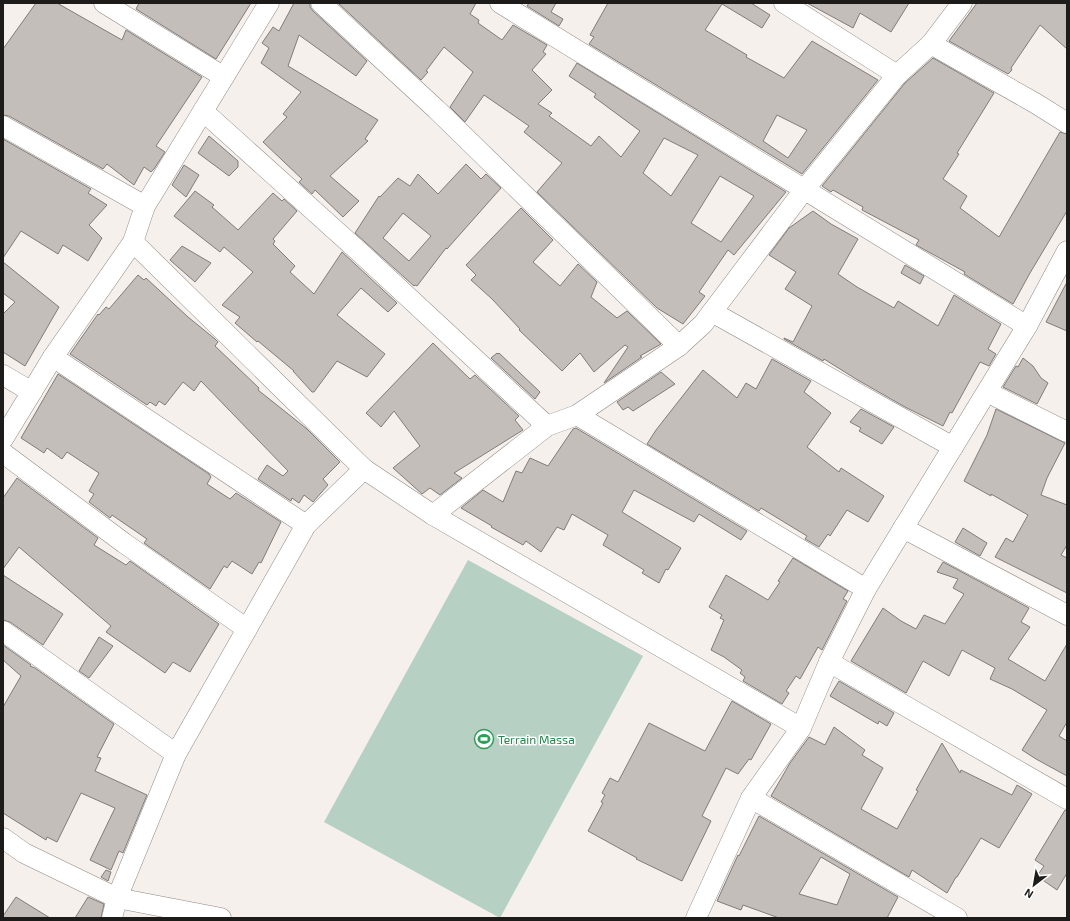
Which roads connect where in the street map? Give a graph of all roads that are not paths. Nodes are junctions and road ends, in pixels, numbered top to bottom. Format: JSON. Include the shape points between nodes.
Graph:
{"nodes":[{"id":1,"x":104,"y":3,"type":"edge"},
{"id":2,"x":269,"y":3,"type":"edge"},
{"id":3,"x":321,"y":3,"type":"edge"},
{"id":4,"x":500,"y":3,"type":"edge"},
{"id":5,"x":784,"y":3,"type":"edge"},
{"id":6,"x":962,"y":3,"type":"edge"},
{"id":7,"x":931,"y":44,"type":"junction"},
{"id":8,"x":897,"y":75,"type":"junction"},
{"id":9,"x":224,"y":77,"type":"junction"},
{"id":10,"x":203,"y":111,"type":"junction"},
{"id":11,"x":1067,"y":123,"type":"edge"},
{"id":12,"x":3,"y":126,"type":"edge"},
{"id":13,"x":804,"y":190,"type":"junction"},
{"id":14,"x":145,"y":206,"type":"junction"},
{"id":15,"x":133,"y":242,"type":"junction"},
{"id":16,"x":1067,"y":251,"type":"edge"},
{"id":17,"x":712,"y":312,"type":"junction"},
{"id":18,"x":1028,"y":326,"type":"junction"},
{"id":19,"x":679,"y":346,"type":"junction"},
{"id":20,"x":53,"y":357,"type":"junction"},
{"id":21,"x":3,"y":375,"type":"edge"},
{"id":22,"x":32,"y":392,"type":"junction"},
{"id":23,"x":987,"y":392,"type":"junction"},
{"id":24,"x":577,"y":415,"type":"junction"},
{"id":25,"x":547,"y":426,"type":"junction"},
{"id":26,"x":1067,"y":432,"type":"edge"},
{"id":27,"x":3,"y":440,"type":"edge"},
{"id":28,"x":953,"y":447,"type":"junction"},
{"id":29,"x":3,"y":453,"type":"edge"},
{"id":30,"x":364,"y":468,"type":"junction"},
{"id":31,"x":434,"y":515,"type":"junction"},
{"id":32,"x":306,"y":525,"type":"junction"},
{"id":33,"x":903,"y":528,"type":"junction"},
{"id":34,"x":866,"y":589,"type":"junction"},
{"id":35,"x":1067,"y":615,"type":"edge"},
{"id":36,"x":247,"y":629,"type":"junction"},
{"id":37,"x":3,"y":632,"type":"edge"},
{"id":38,"x":829,"y":662,"type":"junction"},
{"id":39,"x":801,"y":728,"type":"junction"},
{"id":40,"x":176,"y":754,"type":"junction"},
{"id":41,"x":751,"y":798,"type":"junction"},
{"id":42,"x":1067,"y":799,"type":"edge"},
{"id":43,"x":3,"y":838,"type":"edge"},
{"id":44,"x":117,"y":898,"type":"junction"},
{"id":45,"x":953,"y":917,"type":"edge"},
{"id":46,"x":112,"y":918,"type":"edge"},
{"id":47,"x":221,"y":918,"type":"edge"},
{"id":48,"x":696,"y":918,"type":"edge"}],
"edges":[{"from":1,"to":9,"type":"street"},
{"from":2,"to":9,"type":"street"},
{"from":3,"to":19,"type":"street","via":[[436,109]]},
{"from":4,"to":13,"type":"street"},
{"from":5,"to":8,"type":"street"},
{"from":6,"to":7,"type":"street"},
{"from":7,"to":8,"type":"street"},
{"from":7,"to":11,"type":"street"},
{"from":8,"to":13,"type":"street"},
{"from":9,"to":10,"type":"street"},
{"from":10,"to":14,"type":"street"},
{"from":10,"to":25,"type":"street"},
{"from":12,"to":14,"type":"street"},
{"from":13,"to":17,"type":"street"},
{"from":13,"to":18,"type":"street"},
{"from":14,"to":15,"type":"street"},
{"from":15,"to":20,"type":"street"},
{"from":15,"to":30,"type":"street"},
{"from":16,"to":18,"type":"street"},
{"from":17,"to":19,"type":"street"},
{"from":17,"to":28,"type":"street"},
{"from":18,"to":23,"type":"street"},
{"from":19,"to":24,"type":"street"},
{"from":20,"to":22,"type":"street"},
{"from":20,"to":32,"type":"street"},
{"from":21,"to":22,"type":"street"},
{"from":22,"to":27,"type":"street"},
{"from":23,"to":26,"type":"street"},
{"from":23,"to":28,"type":"street"},
{"from":24,"to":25,"type":"street"},
{"from":24,"to":34,"type":"street"},
{"from":25,"to":31,"type":"street"},
{"from":28,"to":33,"type":"street"},
{"from":29,"to":36,"type":"street","via":[[124,543]]},
{"from":30,"to":31,"type":"street"},
{"from":30,"to":32,"type":"street"},
{"from":31,"to":39,"type":"street"},
{"from":32,"to":36,"type":"street"},
{"from":33,"to":34,"type":"street"},
{"from":33,"to":35,"type":"street"},
{"from":34,"to":38,"type":"street"},
{"from":36,"to":40,"type":"street"},
{"from":37,"to":40,"type":"street"},
{"from":38,"to":39,"type":"street"},
{"from":38,"to":42,"type":"street"},
{"from":39,"to":41,"type":"street"},
{"from":40,"to":44,"type":"street"},
{"from":41,"to":45,"type":"street"},
{"from":41,"to":48,"type":"street"},
{"from":43,"to":44,"type":"street","via":[[24,853]]},
{"from":44,"to":46,"type":"street"},
{"from":44,"to":47,"type":"street"}]}
